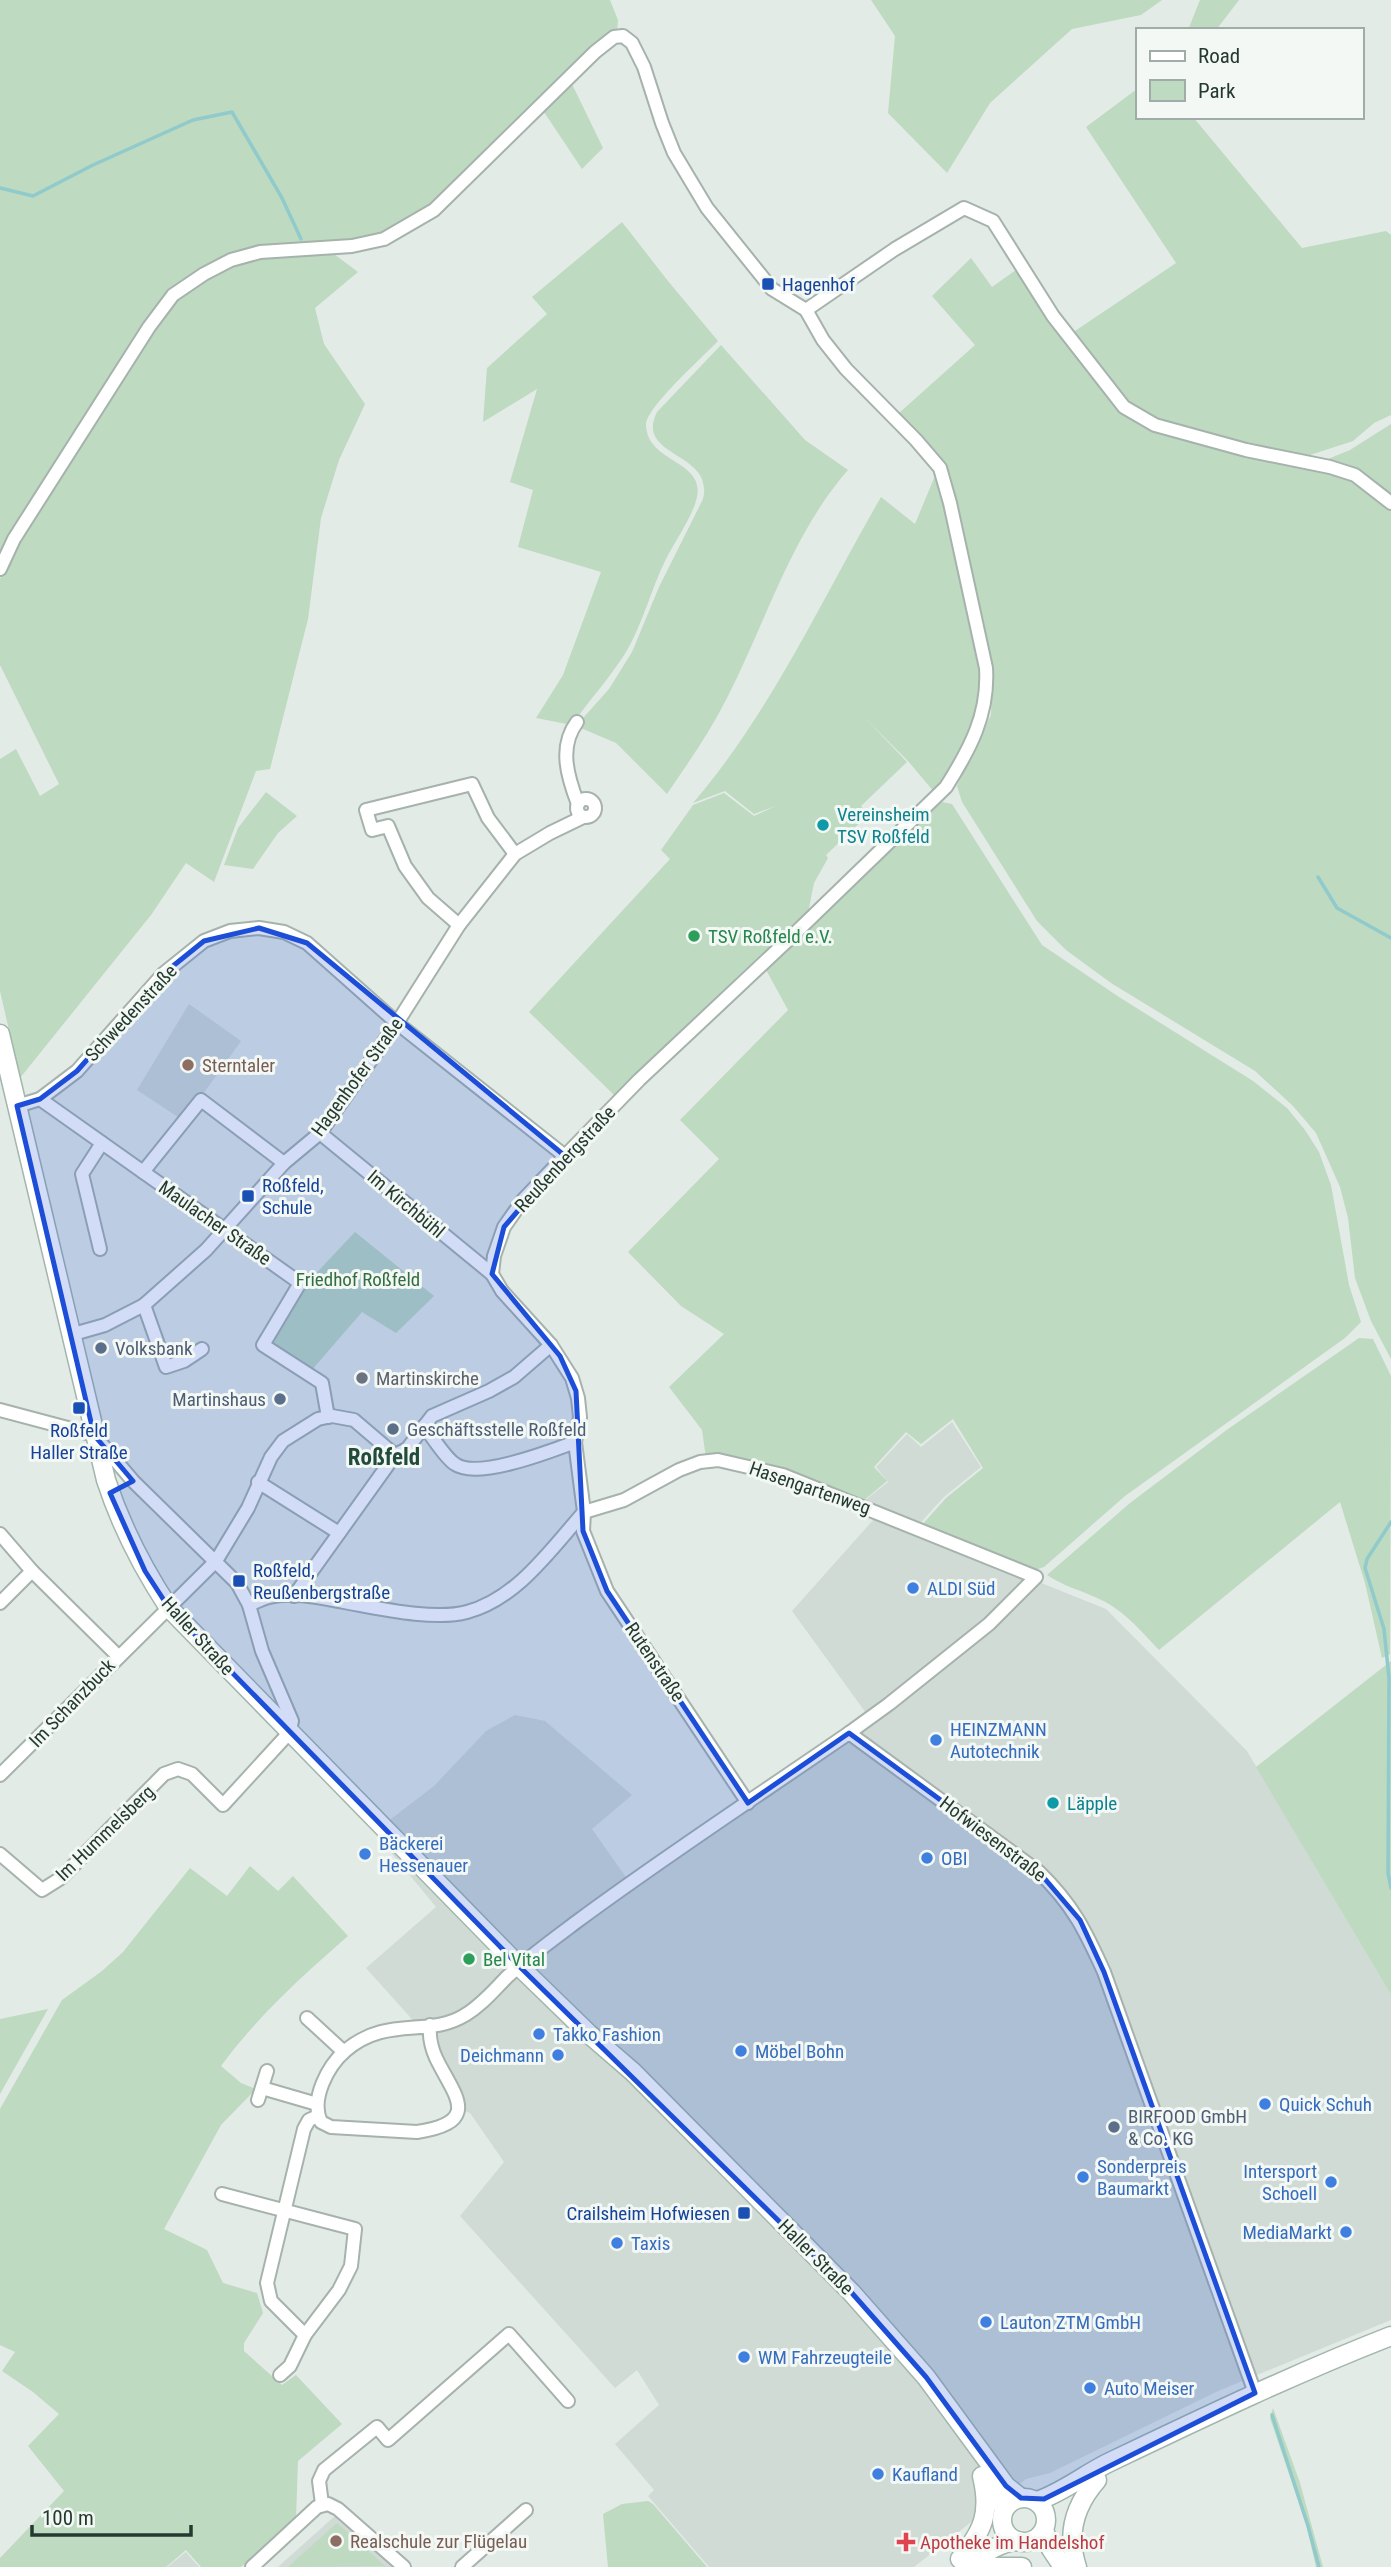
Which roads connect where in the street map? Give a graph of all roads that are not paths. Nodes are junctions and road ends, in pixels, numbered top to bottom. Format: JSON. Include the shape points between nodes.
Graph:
{"nodes":[{"id":1,"x":806,"y":310,"type":"junction"},
{"id":2,"x":1391,"y":503,"type":"edge"},
{"id":3,"x":0,"y":569,"type":"edge"},
{"id":4,"x":577,"y":722,"type":"dead end"},
{"id":5,"x":515,"y":854,"type":"junction"},
{"id":6,"x":459,"y":925,"type":"junction"},
{"id":7,"x":397,"y":1023,"type":"junction"},
{"id":8,"x":0,"y":1034,"type":"edge"},
{"id":9,"x":40,"y":1099,"type":"junction"},
{"id":10,"x":17,"y":1106,"type":"junction"},
{"id":11,"x":320,"y":1133,"type":"junction"},
{"id":12,"x":102,"y":1143,"type":"junction"},
{"id":13,"x":565,"y":1156,"type":"junction"},
{"id":14,"x":284,"y":1163,"type":"junction"},
{"id":15,"x":143,"y":1172,"type":"junction"},
{"id":16,"x":223,"y":1229,"type":"junction"},
{"id":17,"x":100,"y":1249,"type":"dead end"},
{"id":18,"x":492,"y":1274,"type":"junction"},
{"id":19,"x":144,"y":1305,"type":"junction"},
{"id":20,"x":70,"y":1335,"type":"junction"},
{"id":21,"x":551,"y":1345,"type":"junction"},
{"id":22,"x":202,"y":1349,"type":"dead end"},
{"id":23,"x":0,"y":1410,"type":"edge"},
{"id":24,"x":328,"y":1417,"type":"junction"},
{"id":25,"x":424,"y":1426,"type":"junction"},
{"id":26,"x":94,"y":1435,"type":"junction"},
{"id":27,"x":575,"y":1442,"type":"junction"},
{"id":28,"x":395,"y":1455,"type":"junction"},
{"id":29,"x":133,"y":1481,"type":"junction"},
{"id":30,"x":258,"y":1482,"type":"junction"},
{"id":31,"x":110,"y":1493,"type":"junction"},
{"id":32,"x":584,"y":1512,"type":"junction"},
{"id":33,"x":339,"y":1533,"type":"junction"},
{"id":34,"x":0,"y":1534,"type":"edge"},
{"id":35,"x":215,"y":1561,"type":"junction"},
{"id":36,"x":32,"y":1571,"type":"junction"},
{"id":37,"x":294,"y":1596,"type":"junction"},
{"id":38,"x":0,"y":1603,"type":"edge"},
{"id":39,"x":250,"y":1605,"type":"junction"},
{"id":40,"x":169,"y":1608,"type":"junction"},
{"id":41,"x":119,"y":1657,"type":"junction"},
{"id":42,"x":289,"y":1732,"type":"junction"},
{"id":43,"x":849,"y":1732,"type":"junction"},
{"id":44,"x":0,"y":1775,"type":"edge"},
{"id":45,"x":748,"y":1803,"type":"junction"},
{"id":46,"x":0,"y":1854,"type":"edge"},
{"id":47,"x":514,"y":1972,"type":"junction"},
{"id":48,"x":307,"y":2018,"type":"dead end"},
{"id":49,"x":430,"y":2025,"type":"junction"},
{"id":50,"x":589,"y":2034,"type":"junction"},
{"id":51,"x":344,"y":2052,"type":"junction"},
{"id":52,"x":267,"y":2071,"type":"dead end"},
{"id":53,"x":318,"y":2110,"type":"junction"},
{"id":54,"x":222,"y":2194,"type":"dead end"},
{"id":55,"x":285,"y":2210,"type":"junction"},
{"id":56,"x":305,"y":2334,"type":"junction"},
{"id":57,"x":1391,"y":2336,"type":"edge"},
{"id":58,"x":280,"y":2375,"type":"dead end"},
{"id":59,"x":1255,"y":2393,"type":"junction"},
{"id":60,"x":568,"y":2401,"type":"dead end"},
{"id":61,"x":1134,"y":2452,"type":"junction"},
{"id":62,"x":981,"y":2470,"type":"junction"},
{"id":63,"x":1097,"y":2480,"type":"junction"},
{"id":64,"x":1029,"y":2500,"type":"junction"},
{"id":65,"x":323,"y":2504,"type":"junction"},
{"id":66,"x":526,"y":2510,"type":"dead end"},
{"id":67,"x":1004,"y":2516,"type":"junction"},
{"id":68,"x":1045,"y":2524,"type":"junction"},
{"id":69,"x":1021,"y":2541,"type":"junction"},
{"id":70,"x":260,"y":2564,"type":"edge"},
{"id":71,"x":959,"y":2565,"type":"edge"},
{"id":72,"x":404,"y":2567,"type":"edge"},
{"id":73,"x":462,"y":2567,"type":"edge"},
{"id":74,"x":990,"y":2567,"type":"edge"},
{"id":75,"x":1022,"y":2567,"type":"edge"},
{"id":76,"x":1051,"y":2567,"type":"edge"},
{"id":77,"x":1063,"y":2567,"type":"edge"},
{"id":78,"x":1077,"y":2567,"type":"edge"}],
"edges":[{"from":1,"to":2,"type":"street","via":[[964,208],[993,221],[1053,316],[1124,407],[1155,425],[1355,475]]},
{"from":1,"to":3,"type":"street","via":[[772,289],[707,208],[674,153],[632,43],[623,36],[614,37],[434,210],[408,226],[384,239],[352,246],[260,252],[231,260],[173,295],[14,539]]},
{"from":1,"to":13,"type":"street","name":"Reußenbergstraße","via":[[846,369],[940,468],[986,668],[984,709],[946,787]]},
{"from":4,"to":5,"type":"street","name":"Hagenhofer Straße","via":[[566,750],[568,778],[583,817]]},
{"from":5,"to":6,"type":"street","name":"Hagenhofer Straße"},
{"from":5,"to":6,"type":"street","via":[[488,818],[472,784],[366,810],[372,830],[388,826],[405,866],[428,898]]},
{"from":6,"to":7,"type":"street","name":"Hagenhofer Straße"},
{"from":7,"to":9,"type":"street","name":"Schwedenstraße","via":[[307,943],[284,932],[259,928],[230,931],[204,941],[163,974],[77,1071]]},
{"from":7,"to":11,"type":"street","name":"Hagenhofer Straße"},
{"from":7,"to":13,"type":"street","name":"Schwedenstraße"},
{"from":8,"to":10,"type":"main road","name":"Haller Straße"},
{"from":9,"to":10,"type":"street"},
{"from":9,"to":12,"type":"street","name":"Maulacher Straße"},
{"from":10,"to":20,"type":"main road","name":"Haller Straße"},
{"from":11,"to":14,"type":"street","name":"Hagenhofer Straße"},
{"from":11,"to":18,"type":"street","name":"Im Kirchbühl"},
{"from":12,"to":15,"type":"street","name":"Maulacher Straße"},
{"from":12,"to":17,"type":"street","via":[[82,1174]]},
{"from":13,"to":18,"type":"street","name":"Reußenbergstraße","via":[[504,1227]]},
{"from":14,"to":15,"type":"street","via":[[201,1100]]},
{"from":14,"to":16,"type":"street","name":"Hagenhofer Straße"},
{"from":15,"to":16,"type":"street","name":"Maulacher Straße"},
{"from":16,"to":19,"type":"street","name":"Hagenhofer Straße"},
{"from":16,"to":24,"type":"street","name":"Maulacher Straße","via":[[300,1283],[263,1345],[322,1383]]},
{"from":18,"to":21,"type":"street","via":[[514,1306]]},
{"from":19,"to":20,"type":"street","name":"Hagenhofer Straße","via":[[105,1325]]},
{"from":19,"to":22,"type":"street","via":[[166,1367]]},
{"from":20,"to":26,"type":"main road","name":"Haller Straße"},
{"from":21,"to":25,"type":"street","via":[[514,1377],[432,1416]]},
{"from":21,"to":27,"type":"street","via":[[572,1378],[578,1398]]},
{"from":23,"to":26,"type":"street"},
{"from":24,"to":28,"type":"street","via":[[354,1420]]},
{"from":24,"to":30,"type":"street","via":[[283,1441]]},
{"from":25,"to":27,"type":"street","via":[[455,1465],[467,1468],[493,1467]]},
{"from":25,"to":28,"type":"street","via":[[407,1449]]},
{"from":26,"to":29,"type":"street"},
{"from":26,"to":31,"type":"main road","name":"Haller Straße"},
{"from":27,"to":32,"type":"street"},
{"from":28,"to":33,"type":"street"},
{"from":29,"to":31,"type":"street"},
{"from":29,"to":35,"type":"street"},
{"from":30,"to":33,"type":"street"},
{"from":30,"to":35,"type":"street","via":[[248,1508]]},
{"from":31,"to":40,"type":"main road","name":"Haller Straße","via":[[145,1571]]},
{"from":32,"to":37,"type":"street","via":[[512,1588],[468,1612],[398,1611]]},
{"from":32,"to":43,"type":"street","name":"Hasengartenweg","via":[[624,1500],[679,1470],[718,1460],[783,1475],[1036,1577],[989,1624]]},
{"from":32,"to":45,"type":"street","name":"Rutenstraße","via":[[583,1531],[607,1591]]},
{"from":33,"to":37,"type":"street"},
{"from":34,"to":36,"type":"street","name":"Im Schanzbuck"},
{"from":35,"to":39,"type":"street","via":[[237,1583]]},
{"from":35,"to":40,"type":"street"},
{"from":36,"to":38,"type":"street"},
{"from":36,"to":41,"type":"street","name":"Im Schanzbuck"},
{"from":37,"to":39,"type":"street","via":[[270,1597]]},
{"from":39,"to":42,"type":"street","via":[[262,1651],[292,1721]]},
{"from":40,"to":41,"type":"street"},
{"from":40,"to":42,"type":"main road","name":"Haller Straße"},
{"from":41,"to":44,"type":"street","name":"Im Schanzbuck"},
{"from":42,"to":46,"type":"street","name":"Im Hummelsberg","via":[[223,1805],[192,1774],[178,1769],[164,1774],[61,1878],[42,1890]]},
{"from":42,"to":47,"type":"main road","name":"Haller Straße"},
{"from":43,"to":45,"type":"street"},
{"from":43,"to":59,"type":"street","name":"Hofwiesenstraße","via":[[1039,1872],[1080,1920],[1104,1972]]},
{"from":45,"to":47,"type":"street","via":[[610,1897]]},
{"from":47,"to":49,"type":"street","via":[[462,2017]]},
{"from":47,"to":50,"type":"main road","name":"Haller Straße"},
{"from":48,"to":51,"type":"street"},
{"from":49,"to":51,"type":"street","via":[[378,2032]]},
{"from":49,"to":53,"type":"street","via":[[436,2058],[458,2101],[452,2119],[417,2133],[325,2126]]},
{"from":50,"to":62,"type":"main road","name":"Haller Straße","via":[[626,2080],[886,2345]]},
{"from":50,"to":64,"type":"main road","name":"Haller Straße","via":[[633,2072],[871,2313],[926,2377],[1006,2486]]},
{"from":51,"to":53,"type":"street","via":[[328,2074]]},
{"from":52,"to":53,"type":"street","via":[[260,2094]]},
{"from":53,"to":55,"type":"street","via":[[304,2129]]},
{"from":54,"to":55,"type":"street"},
{"from":55,"to":56,"type":"street","via":[[267,2283],[271,2301]]},
{"from":55,"to":56,"type":"street","via":[[355,2229],[351,2266],[339,2290]]},
{"from":56,"to":58,"type":"street","via":[[290,2366]]},
{"from":57,"to":59,"type":"main road"},
{"from":59,"to":61,"type":"main road"},
{"from":60,"to":65,"type":"street","via":[[509,2334],[388,2440],[377,2427],[324,2470],[319,2481]]},
{"from":61,"to":63,"type":"main road"},
{"from":61,"to":64,"type":"main road","via":[[1049,2497]]},
{"from":62,"to":67,"type":"main road","name":"Haller Straße","via":[[997,2492]]},
{"from":62,"to":71,"type":"main road","name":"Haller Straße","via":[[987,2495],[985,2516]]},
{"from":63,"to":68,"type":"main road","via":[[1061,2502]]},
{"from":63,"to":78,"type":"main road","via":[[1075,2518],[1072,2546]]},
{"from":64,"to":67,"type":"main road","via":[[1013,2501]]},
{"from":64,"to":68,"type":"main road"},
{"from":65,"to":70,"type":"street"},
{"from":65,"to":72,"type":"street","via":[[333,2505]]},
{"from":66,"to":73,"type":"street"},
{"from":67,"to":69,"type":"main road","via":[[1008,2534]]},
{"from":67,"to":71,"type":"main road","via":[[997,2532]]},
{"from":68,"to":69,"type":"main road","via":[[1035,2539]]},
{"from":68,"to":77,"type":"main road","via":[[1051,2549]]},
{"from":69,"to":71,"type":"main road","via":[[1003,2543]]},
{"from":69,"to":76,"type":"main road","via":[[1034,2547]]},
{"from":74,"to":75,"type":"main road"}]}
